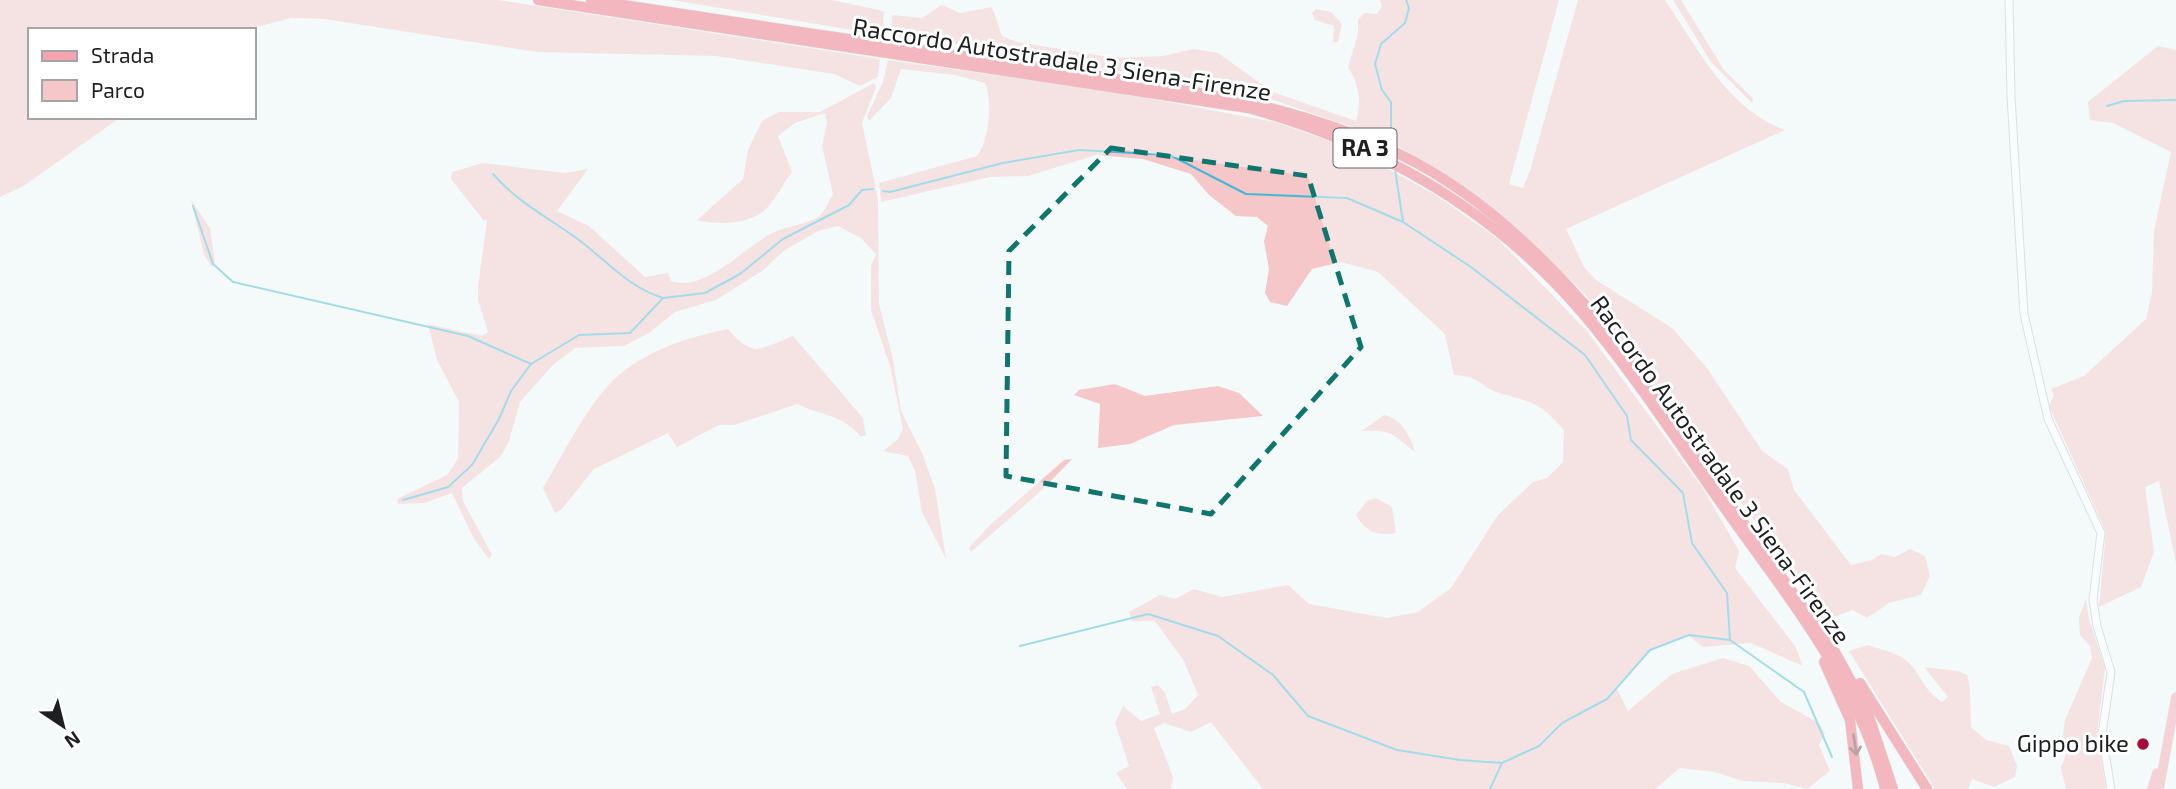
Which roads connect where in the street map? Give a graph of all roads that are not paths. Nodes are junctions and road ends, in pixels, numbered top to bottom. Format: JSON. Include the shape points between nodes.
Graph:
{"nodes":[{"id":1,"x":537,"y":0,"type":"edge"},
{"id":2,"x":591,"y":0,"type":"edge"},
{"id":3,"x":2010,"y":0,"type":"edge"},
{"id":4,"x":1715,"y":495,"type":"junction"},
{"id":5,"x":1746,"y":523,"type":"junction"},
{"id":6,"x":2176,"y":697,"type":"edge"},
{"id":7,"x":2163,"y":755,"type":"junction"},
{"id":8,"x":2110,"y":778,"type":"junction"},
{"id":9,"x":1858,"y":789,"type":"edge"},
{"id":10,"x":1885,"y":789,"type":"edge"},
{"id":11,"x":1893,"y":789,"type":"edge"},
{"id":12,"x":1927,"y":789,"type":"edge"},
{"id":13,"x":2111,"y":789,"type":"edge"},
{"id":14,"x":2117,"y":789,"type":"edge"},
{"id":15,"x":2152,"y":789,"type":"edge"},
{"id":16,"x":2159,"y":789,"type":"edge"}],
"edges":[{"from":1,"to":4,"type":"highway","name":"Raccordo Autostradale 3 Siena-Firenze","number":"RA 3","via":[[1224,104],[1285,118],[1340,138],[1387,158],[1444,192],[1539,267],[1601,335]]},
{"from":2,"to":5,"type":"highway","name":"Raccordo Autostradale 3 Siena-Firenze","number":"RA 3","via":[[1227,96],[1276,107],[1391,150],[1493,215],[1578,296]]},
{"from":3,"to":8,"type":"street","via":[[2024,314],[2048,419],[2101,533],[2093,597],[2111,672],[2102,731]]},
{"from":4,"to":9,"type":"highway","one_way":true,"via":[[1723,516],[1833,677],[1853,732]]},
{"from":4,"to":10,"type":"highway","name":"Raccordo Autostradale 3 Siena-Firenze","number":"RA 3","via":[[1838,672],[1866,728]]},
{"from":5,"to":11,"type":"highway","name":"Raccordo Autostradale 3 Siena-Firenze","number":"RA 3","via":[[1854,684]]},
{"from":5,"to":12,"type":"highway","via":[[1760,533],[1813,608]]},
{"from":6,"to":7,"type":"main road"},
{"from":7,"to":15,"type":"main road"},
{"from":7,"to":16,"type":"main road"},
{"from":8,"to":13,"type":"street"},
{"from":8,"to":14,"type":"street"}]}
